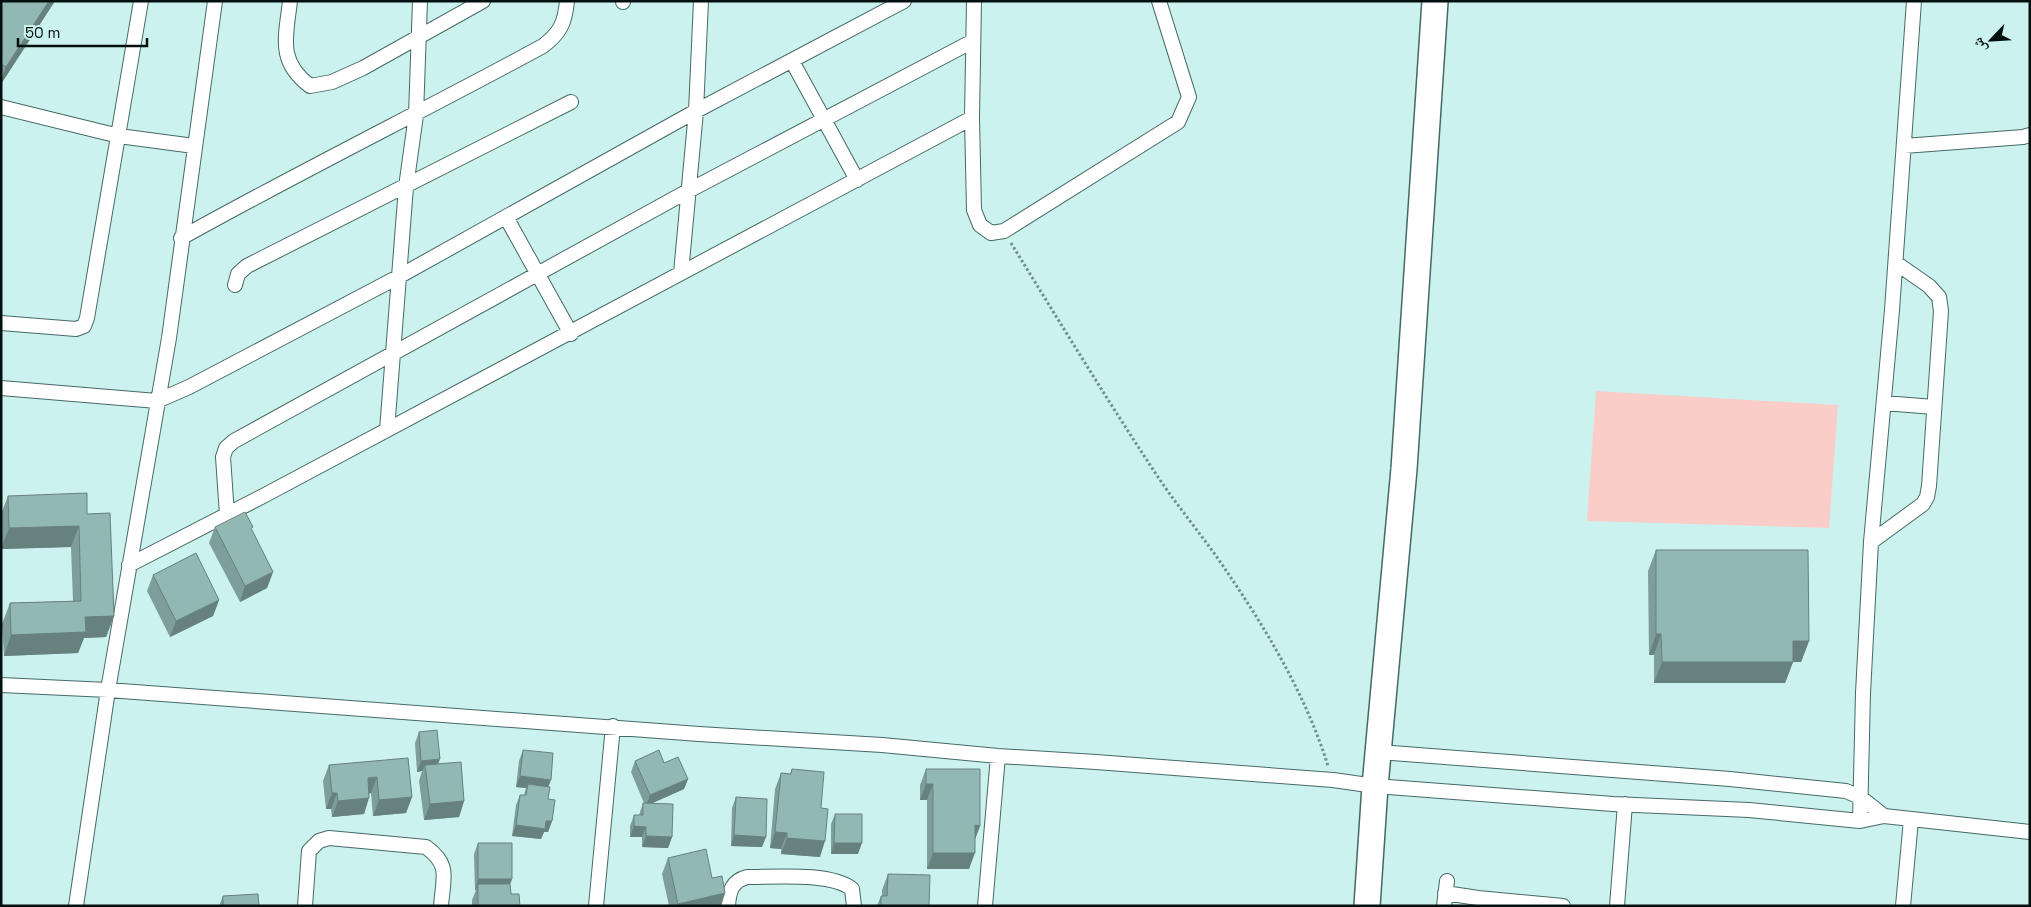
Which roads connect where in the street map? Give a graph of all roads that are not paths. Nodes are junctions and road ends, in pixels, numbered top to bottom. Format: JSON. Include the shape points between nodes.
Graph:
{"nodes":[{"id":1,"x":141,"y":1,"type":"edge"},
{"id":2,"x":215,"y":1,"type":"edge"},
{"id":3,"x":290,"y":1,"type":"edge"},
{"id":4,"x":420,"y":1,"type":"edge"},
{"id":5,"x":483,"y":1,"type":"edge"},
{"id":6,"x":567,"y":1,"type":"edge"},
{"id":7,"x":701,"y":1,"type":"edge"},
{"id":8,"x":904,"y":1,"type":"edge"},
{"id":9,"x":974,"y":1,"type":"edge"},
{"id":10,"x":1159,"y":1,"type":"edge"},
{"id":11,"x":1435,"y":1,"type":"edge"},
{"id":12,"x":1914,"y":1,"type":"edge"},
{"id":13,"x":418,"y":37,"type":"junction"},
{"id":14,"x":973,"y":41,"type":"junction"},
{"id":15,"x":792,"y":61,"type":"junction"},
{"id":16,"x":571,"y":102,"type":"dead end"},
{"id":17,"x":1,"y":107,"type":"edge"},
{"id":18,"x":696,"y":111,"type":"junction"},
{"id":19,"x":416,"y":115,"type":"junction"},
{"id":20,"x":972,"y":118,"type":"junction"},
{"id":21,"x":824,"y":119,"type":"junction"},
{"id":22,"x":2030,"y":135,"type":"edge"},
{"id":23,"x":119,"y":136,"type":"junction"},
{"id":24,"x":194,"y":146,"type":"junction"},
{"id":25,"x":1904,"y":146,"type":"junction"},
{"id":26,"x":857,"y":180,"type":"junction"},
{"id":27,"x":406,"y":187,"type":"junction"},
{"id":28,"x":688,"y":191,"type":"junction"},
{"id":29,"x":506,"y":217,"type":"junction"},
{"id":30,"x":181,"y":238,"type":"junction"},
{"id":31,"x":1896,"y":263,"type":"junction"},
{"id":32,"x":538,"y":273,"type":"junction"},
{"id":33,"x":681,"y":273,"type":"junction"},
{"id":34,"x":398,"y":276,"type":"junction"},
{"id":35,"x":235,"y":285,"type":"dead end"},
{"id":36,"x":1,"y":323,"type":"edge"},
{"id":37,"x":571,"y":334,"type":"junction"},
{"id":38,"x":393,"y":353,"type":"junction"},
{"id":39,"x":1,"y":388,"type":"edge"},
{"id":40,"x":157,"y":401,"type":"junction"},
{"id":41,"x":1884,"y":403,"type":"junction"},
{"id":42,"x":1934,"y":407,"type":"junction"},
{"id":43,"x":387,"y":430,"type":"junction"},
{"id":44,"x":227,"y":515,"type":"junction"},
{"id":45,"x":1871,"y":542,"type":"junction"},
{"id":46,"x":129,"y":565,"type":"junction"},
{"id":47,"x":1,"y":685,"type":"edge"},
{"id":48,"x":108,"y":690,"type":"junction"},
{"id":49,"x":613,"y":726,"type":"junction"},
{"id":50,"x":1379,"y":752,"type":"junction"},
{"id":51,"x":998,"y":756,"type":"junction"},
{"id":52,"x":1375,"y":786,"type":"junction"},
{"id":53,"x":1860,"y":797,"type":"junction"},
{"id":54,"x":1625,"y":804,"type":"junction"},
{"id":55,"x":1884,"y":816,"type":"junction"},
{"id":56,"x":1911,"y":820,"type":"junction"},
{"id":57,"x":1860,"y":821,"type":"junction"},
{"id":58,"x":2030,"y":832,"type":"edge"},
{"id":59,"x":1445,"y":893,"type":"edge"},
{"id":60,"x":76,"y":906,"type":"edge"},
{"id":61,"x":305,"y":906,"type":"edge"},
{"id":62,"x":441,"y":906,"type":"edge"},
{"id":63,"x":596,"y":906,"type":"edge"},
{"id":64,"x":728,"y":906,"type":"edge"},
{"id":65,"x":854,"y":906,"type":"edge"},
{"id":66,"x":985,"y":906,"type":"edge"},
{"id":67,"x":1368,"y":906,"type":"edge"},
{"id":68,"x":1563,"y":906,"type":"edge"},
{"id":69,"x":1617,"y":906,"type":"edge"},
{"id":70,"x":1903,"y":906,"type":"edge"}],
"edges":[{"from":1,"to":23,"type":"street"},
{"from":2,"to":24,"type":"street"},
{"from":3,"to":13,"type":"street","via":[[287,58],[297,76],[310,86],[332,82],[363,68]]},
{"from":4,"to":13,"type":"street"},
{"from":5,"to":13,"type":"street"},
{"from":6,"to":19,"type":"street","via":[[564,21],[557,35],[543,46]]},
{"from":7,"to":18,"type":"street"},
{"from":8,"to":15,"type":"street"},
{"from":9,"to":14,"type":"street"},
{"from":10,"to":20,"type":"street","via":[[1189,98],[1178,122],[1004,231],[991,233],[980,225],[974,210]]},
{"from":11,"to":50,"type":"highway","via":[[1404,459]]},
{"from":12,"to":25,"type":"street"},
{"from":13,"to":19,"type":"street"},
{"from":14,"to":20,"type":"street"},
{"from":14,"to":21,"type":"street"},
{"from":15,"to":18,"type":"street"},
{"from":15,"to":21,"type":"street"},
{"from":16,"to":27,"type":"street"},
{"from":17,"to":23,"type":"street"},
{"from":18,"to":28,"type":"street"},
{"from":18,"to":29,"type":"street"},
{"from":19,"to":27,"type":"street"},
{"from":19,"to":30,"type":"street","via":[[313,166]]},
{"from":20,"to":26,"type":"street"},
{"from":21,"to":26,"type":"street"},
{"from":21,"to":28,"type":"street"},
{"from":22,"to":25,"type":"street"},
{"from":23,"to":24,"type":"street"},
{"from":23,"to":36,"type":"street","via":[[84,326],[76,329]]},
{"from":24,"to":30,"type":"street"},
{"from":25,"to":31,"type":"street"},
{"from":26,"to":33,"type":"street"},
{"from":27,"to":34,"type":"street"},
{"from":27,"to":35,"type":"street","via":[[248,266],[238,274]]},
{"from":28,"to":32,"type":"street"},
{"from":28,"to":33,"type":"street"},
{"from":29,"to":32,"type":"street"},
{"from":29,"to":34,"type":"street"},
{"from":30,"to":40,"type":"street"},
{"from":31,"to":41,"type":"street"},
{"from":31,"to":42,"type":"street","via":[[1939,297],[1941,311]]},
{"from":32,"to":37,"type":"street"},
{"from":32,"to":38,"type":"street"},
{"from":33,"to":37,"type":"street"},
{"from":34,"to":38,"type":"street"},
{"from":34,"to":40,"type":"street","via":[[189,388]]},
{"from":37,"to":43,"type":"street"},
{"from":38,"to":43,"type":"street"},
{"from":38,"to":44,"type":"street","via":[[226,448],[223,457]]},
{"from":39,"to":40,"type":"street"},
{"from":40,"to":46,"type":"street"},
{"from":41,"to":42,"type":"street"},
{"from":41,"to":45,"type":"street"},
{"from":42,"to":45,"type":"street","via":[[1927,497]]},
{"from":43,"to":44,"type":"street"},
{"from":44,"to":46,"type":"street"},
{"from":45,"to":53,"type":"street"},
{"from":46,"to":48,"type":"street"},
{"from":47,"to":48,"type":"street"},
{"from":48,"to":49,"type":"street"},
{"from":48,"to":60,"type":"street"},
{"from":49,"to":51,"type":"street"},
{"from":49,"to":63,"type":"street"},
{"from":50,"to":52,"type":"highway"},
{"from":50,"to":53,"type":"street","via":[[1730,780],[1846,791]]},
{"from":51,"to":52,"type":"street","via":[[1333,780]]},
{"from":51,"to":66,"type":"street"},
{"from":52,"to":54,"type":"street"},
{"from":52,"to":67,"type":"highway"},
{"from":53,"to":55,"type":"street"},
{"from":53,"to":57,"type":"street"},
{"from":54,"to":57,"type":"street","via":[[1749,810]]},
{"from":54,"to":69,"type":"street"},
{"from":55,"to":56,"type":"street"},
{"from":55,"to":57,"type":"street"},
{"from":56,"to":58,"type":"street"},
{"from":56,"to":70,"type":"street"},
{"from":59,"to":68,"type":"street"},
{"from":61,"to":62,"type":"street","via":[[309,851],[329,838],[426,847],[438,856],[444,868]]},
{"from":64,"to":65,"type":"street","via":[[729,892],[739,879],[795,876],[845,883],[852,889]]}]}
